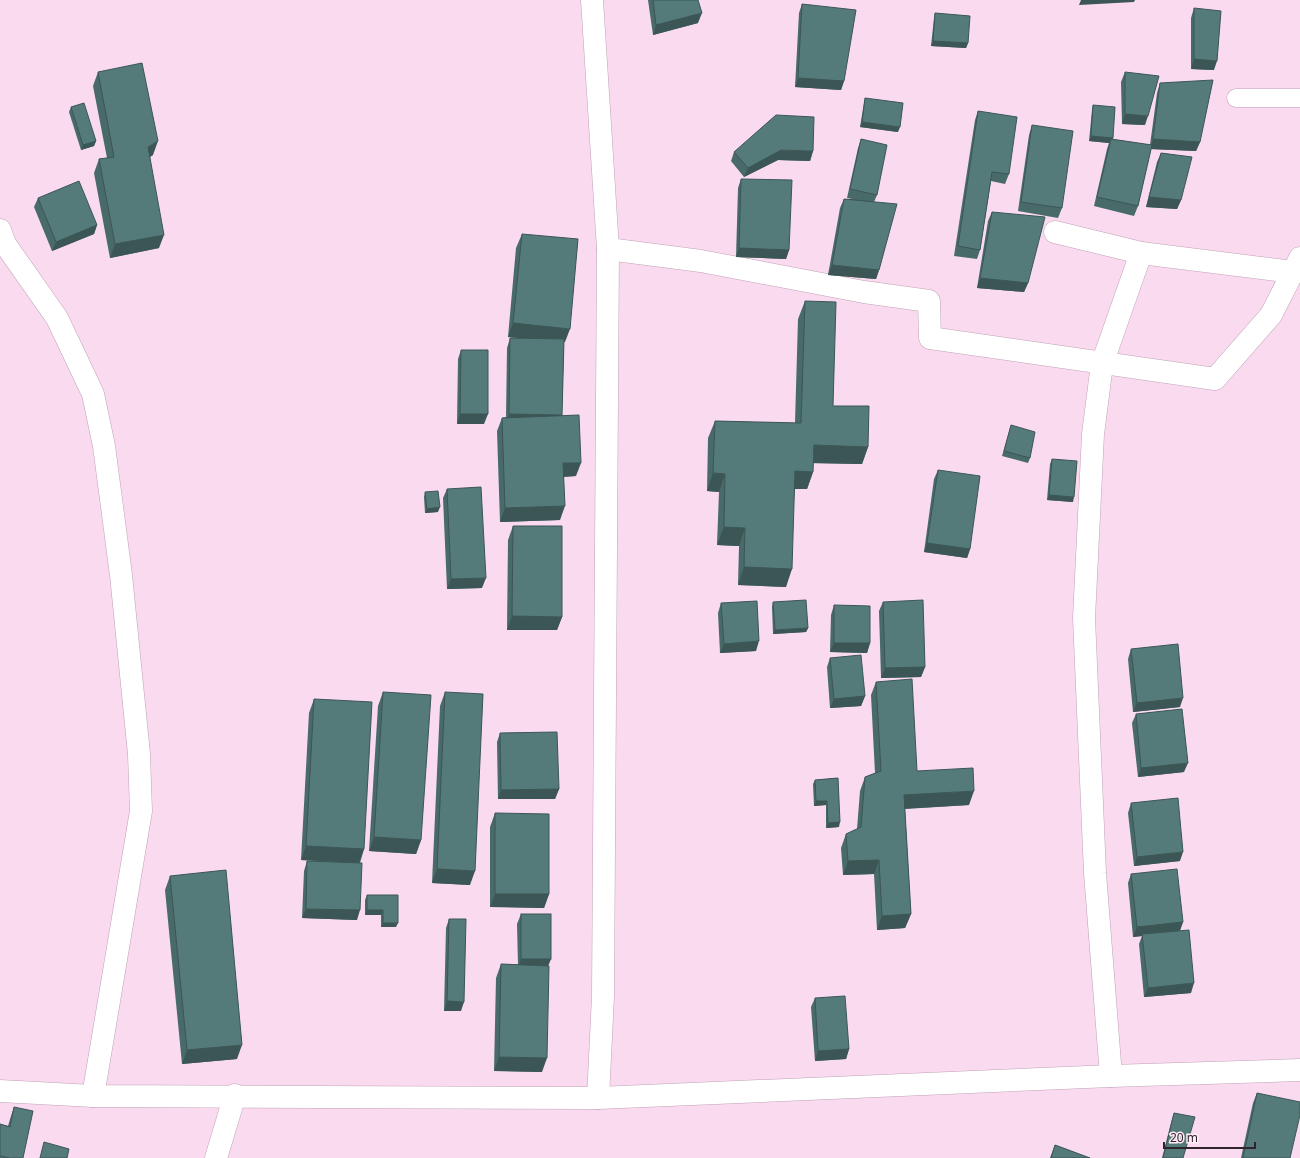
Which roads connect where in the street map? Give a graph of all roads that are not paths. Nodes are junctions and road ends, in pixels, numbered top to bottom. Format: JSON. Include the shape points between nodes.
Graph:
{"nodes":[{"id":1,"x":592,"y":0,"type":"edge"},
{"id":2,"x":1236,"y":98,"type":"dead end"},
{"id":3,"x":1300,"y":98,"type":"edge"},
{"id":4,"x":0,"y":230,"type":"edge"},
{"id":5,"x":1055,"y":232,"type":"dead end"},
{"id":6,"x":608,"y":249,"type":"junction"},
{"id":7,"x":1141,"y":253,"type":"junction"},
{"id":8,"x":1296,"y":265,"type":"edge"},
{"id":9,"x":1102,"y":364,"type":"junction"},
{"id":10,"x":1300,"y":1070,"type":"edge"},
{"id":11,"x":1111,"y":1076,"type":"junction"},
{"id":12,"x":0,"y":1091,"type":"edge"},
{"id":13,"x":93,"y":1096,"type":"junction"},
{"id":14,"x":235,"y":1096,"type":"junction"},
{"id":15,"x":598,"y":1098,"type":"junction"},
{"id":16,"x":216,"y":1158,"type":"edge"}],
"edges":[{"from":1,"to":6,"type":"street"},
{"from":2,"to":3,"type":"lane"},
{"from":4,"to":13,"type":"street","via":[[5,244],[57,318],[93,394],[104,446],[121,575],[139,754],[141,811]]},
{"from":5,"to":7,"type":"street"},
{"from":6,"to":9,"type":"street","via":[[701,261],[864,292],[929,301],[930,338]]},
{"from":6,"to":15,"type":"street","via":[[603,996]]},
{"from":7,"to":8,"type":"street"},
{"from":7,"to":9,"type":"street"},
{"from":8,"to":9,"type":"street","via":[[1271,315],[1215,379]]},
{"from":9,"to":11,"type":"street","via":[[1094,434],[1084,618],[1095,873]]},
{"from":10,"to":11,"type":"street"},
{"from":11,"to":15,"type":"street"},
{"from":12,"to":13,"type":"street"},
{"from":13,"to":14,"type":"street"},
{"from":14,"to":15,"type":"street"},
{"from":14,"to":16,"type":"street"}]}
